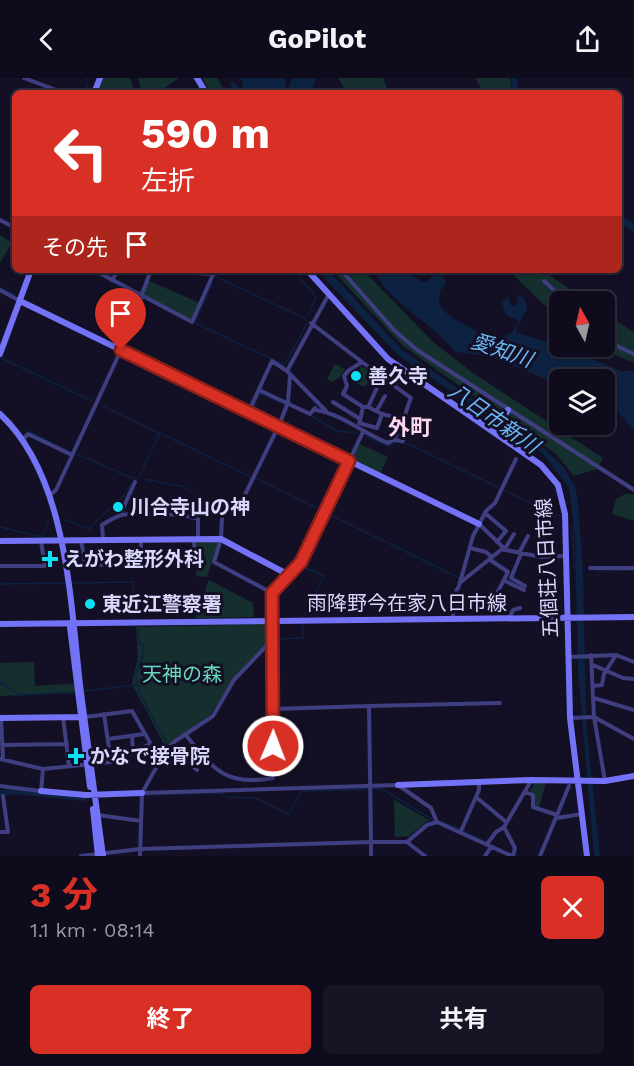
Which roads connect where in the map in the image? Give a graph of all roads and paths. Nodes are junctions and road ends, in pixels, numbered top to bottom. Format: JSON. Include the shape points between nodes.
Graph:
{"nodes":[{"id":1,"x":24,"y":78,"type":"edge"},
{"id":2,"x":56,"y":90,"type":"edge"},
{"id":3,"x":31,"y":273,"type":"edge"},
{"id":4,"x":99,"y":273,"type":"edge"},
{"id":5,"x":117,"y":273,"type":"edge"},
{"id":6,"x":150,"y":273,"type":"edge"},
{"id":7,"x":214,"y":273,"type":"edge"},
{"id":8,"x":310,"y":273,"type":"edge"},
{"id":9,"x":344,"y":273,"type":"edge"},
{"id":10,"x":112,"y":280,"type":"junction"},
{"id":11,"x":544,"y":281,"type":"dead end"},
{"id":12,"x":0,"y":290,"type":"edge"},
{"id":13,"x":555,"y":291,"type":"edge"},
{"id":14,"x":328,"y":294,"type":"junction"},
{"id":15,"x":140,"y":296,"type":"junction"},
{"id":16,"x":20,"y":301,"type":"junction"},
{"id":17,"x":311,"y":323,"type":"junction"},
{"id":18,"x":615,"y":345,"type":"edge"},
{"id":19,"x":1,"y":349,"type":"edge"},
{"id":20,"x":121,"y":350,"type":"junction"},
{"id":21,"x":634,"y":354,"type":"edge"},
{"id":22,"x":362,"y":362,"type":"junction"},
{"id":23,"x":288,"y":374,"type":"junction"},
{"id":24,"x":376,"y":388,"type":"dead end"},
{"id":25,"x":259,"y":390,"type":"junction"},
{"id":26,"x":384,"y":396,"type":"dead end"},
{"id":27,"x":288,"y":402,"type":"junction"},
{"id":28,"x":333,"y":402,"type":"dead end"},
{"id":29,"x":317,"y":403,"type":"junction"},
{"id":30,"x":366,"y":407,"type":"junction"},
{"id":31,"x":315,"y":410,"type":"junction"},
{"id":32,"x":377,"y":410,"type":"junction"},
{"id":33,"x":327,"y":412,"type":"junction"},
{"id":34,"x":507,"y":412,"type":"junction"},
{"id":35,"x":248,"y":413,"type":"junction"},
{"id":36,"x":0,"y":414,"type":"edge"},
{"id":37,"x":382,"y":414,"type":"junction"},
{"id":38,"x":403,"y":419,"type":"junction"},
{"id":39,"x":0,"y":420,"type":"edge"},
{"id":40,"x":361,"y":425,"type":"junction"},
{"id":41,"x":278,"y":427,"type":"junction"},
{"id":42,"x":495,"y":430,"type":"junction"},
{"id":43,"x":21,"y":440,"type":"junction"},
{"id":44,"x":394,"y":440,"type":"junction"},
{"id":45,"x":403,"y":441,"type":"dead end"},
{"id":46,"x":72,"y":454,"type":"junction"},
{"id":47,"x":516,"y":459,"type":"dead end"},
{"id":48,"x":349,"y":461,"type":"junction"},
{"id":49,"x":135,"y":482,"type":"dead end"},
{"id":50,"x":634,"y":490,"type":"edge"},
{"id":51,"x":50,"y":495,"type":"junction"},
{"id":52,"x":157,"y":502,"type":"dead end"},
{"id":53,"x":225,"y":507,"type":"dead end"},
{"id":54,"x":237,"y":511,"type":"dead end"},
{"id":55,"x":199,"y":513,"type":"dead end"},
{"id":56,"x":486,"y":513,"type":"junction"},
{"id":57,"x":120,"y":515,"type":"junction"},
{"id":58,"x":158,"y":515,"type":"junction"},
{"id":59,"x":198,"y":519,"type":"junction"},
{"id":60,"x":479,"y":524,"type":"junction"},
{"id":61,"x":514,"y":534,"type":"dead end"},
{"id":62,"x":528,"y":536,"type":"dead end"},
{"id":63,"x":196,"y":539,"type":"junction"},
{"id":64,"x":221,"y":539,"type":"junction"},
{"id":65,"x":81,"y":540,"type":"junction"},
{"id":66,"x":141,"y":540,"type":"junction"},
{"id":67,"x":0,"y":541,"type":"edge"},
{"id":68,"x":41,"y":541,"type":"junction"},
{"id":69,"x":60,"y":541,"type":"junction"},
{"id":70,"x":103,"y":541,"type":"junction"},
{"id":71,"x":496,"y":542,"type":"junction"},
{"id":72,"x":470,"y":548,"type":"junction"},
{"id":73,"x":503,"y":549,"type":"junction"},
{"id":74,"x":520,"y":554,"type":"junction"},
{"id":75,"x":565,"y":556,"type":"junction"},
{"id":76,"x":490,"y":558,"type":"junction"},
{"id":77,"x":141,"y":564,"type":"junction"},
{"id":78,"x":0,"y":566,"type":"edge"},
{"id":79,"x":590,"y":568,"type":"dead end"},
{"id":80,"x":634,"y":568,"type":"edge"},
{"id":81,"x":509,"y":573,"type":"junction"},
{"id":82,"x":287,"y":574,"type":"junction"},
{"id":83,"x":504,"y":581,"type":"junction"},
{"id":84,"x":461,"y":582,"type":"junction"},
{"id":85,"x":272,"y":593,"type":"junction"},
{"id":86,"x":496,"y":595,"type":"dead end"},
{"id":87,"x":520,"y":608,"type":"dead end"},
{"id":88,"x":634,"y":617,"type":"edge"},
{"id":89,"x":273,"y":619,"type":"junction"},
{"id":90,"x":453,"y":619,"type":"junction"},
{"id":91,"x":568,"y":619,"type":"junction"},
{"id":92,"x":509,"y":620,"type":"junction"},
{"id":93,"x":71,"y":622,"type":"junction"},
{"id":94,"x":0,"y":624,"type":"edge"},
{"id":95,"x":273,"y":640,"type":"junction"},
{"id":96,"x":591,"y":655,"type":"junction"},
{"id":97,"x":616,"y":655,"type":"junction"},
{"id":98,"x":568,"y":657,"type":"junction"},
{"id":99,"x":634,"y":662,"type":"edge"},
{"id":100,"x":592,"y":665,"type":"junction"},
{"id":101,"x":605,"y":671,"type":"junction"},
{"id":102,"x":634,"y":679,"type":"edge"},
{"id":103,"x":593,"y":686,"type":"junction"},
{"id":104,"x":594,"y":698,"type":"junction"},
{"id":105,"x":500,"y":703,"type":"dead end"},
{"id":106,"x":369,"y":706,"type":"junction"},
{"id":107,"x":273,"y":709,"type":"junction"},
{"id":108,"x":634,"y":710,"type":"edge"},
{"id":109,"x":104,"y":714,"type":"junction"},
{"id":110,"x":63,"y":717,"type":"junction"},
{"id":111,"x":82,"y":717,"type":"junction"},
{"id":112,"x":594,"y":717,"type":"junction"},
{"id":113,"x":1,"y":718,"type":"edge"},
{"id":114,"x":570,"y":718,"type":"junction"},
{"id":115,"x":144,"y":734,"type":"junction"},
{"id":116,"x":185,"y":734,"type":"junction"},
{"id":117,"x":132,"y":736,"type":"junction"},
{"id":118,"x":108,"y":739,"type":"junction"},
{"id":119,"x":634,"y":739,"type":"edge"},
{"id":120,"x":67,"y":744,"type":"junction"},
{"id":121,"x":150,"y":744,"type":"junction"},
{"id":122,"x":2,"y":745,"type":"junction"},
{"id":123,"x":170,"y":746,"type":"junction"},
{"id":124,"x":133,"y":751,"type":"junction"},
{"id":125,"x":1,"y":759,"type":"edge"},
{"id":126,"x":160,"y":761,"type":"junction"},
{"id":127,"x":111,"y":762,"type":"junction"},
{"id":128,"x":88,"y":764,"type":"junction"},
{"id":129,"x":69,"y":766,"type":"junction"},
{"id":130,"x":43,"y":769,"type":"junction"},
{"id":131,"x":197,"y":770,"type":"dead end"},
{"id":132,"x":634,"y":776,"type":"edge"},
{"id":133,"x":531,"y":780,"type":"junction"},
{"id":134,"x":578,"y":781,"type":"junction"},
{"id":135,"x":605,"y":781,"type":"junction"},
{"id":136,"x":479,"y":782,"type":"junction"},
{"id":137,"x":398,"y":785,"type":"junction"},
{"id":138,"x":0,"y":786,"type":"edge"},
{"id":139,"x":369,"y":786,"type":"junction"},
{"id":140,"x":569,"y":786,"type":"dead end"},
{"id":141,"x":41,"y":791,"type":"junction"},
{"id":142,"x":525,"y":792,"type":"junction"},
{"id":143,"x":142,"y":793,"type":"junction"},
{"id":144,"x":3,"y":795,"type":"dead end"},
{"id":145,"x":93,"y":795,"type":"junction"},
{"id":146,"x":476,"y":797,"type":"junction"},
{"id":147,"x":582,"y":814,"type":"junction"},
{"id":148,"x":98,"y":815,"type":"junction"},
{"id":149,"x":557,"y":817,"type":"junction"},
{"id":150,"x":141,"y":821,"type":"junction"},
{"id":151,"x":437,"y":822,"type":"junction"},
{"id":152,"x":505,"y":824,"type":"junction"},
{"id":153,"x":461,"y":831,"type":"junction"},
{"id":154,"x":0,"y":832,"type":"edge"},
{"id":155,"x":371,"y":842,"type":"junction"},
{"id":156,"x":407,"y":842,"type":"junction"},
{"id":157,"x":489,"y":844,"type":"junction"},
{"id":158,"x":140,"y":849,"type":"junction"},
{"id":159,"x":100,"y":855,"type":"edge"},
{"id":160,"x":513,"y":855,"type":"edge"},
{"id":161,"x":81,"y":856,"type":"edge"},
{"id":162,"x":140,"y":856,"type":"edge"},
{"id":163,"x":371,"y":856,"type":"edge"},
{"id":164,"x":425,"y":856,"type":"edge"},
{"id":165,"x":485,"y":856,"type":"edge"},
{"id":166,"x":540,"y":856,"type":"edge"},
{"id":167,"x":587,"y":856,"type":"edge"}],
"edges":[{"from":1,"to":2,"type":"street"},
{"from":3,"to":16,"type":"street"},
{"from":4,"to":10,"type":"street"},
{"from":5,"to":10,"type":"street"},
{"from":6,"to":15,"type":"street"},
{"from":7,"to":15,"type":"street","via":[[192,322]]},
{"from":8,"to":14,"type":"street","name":"五個荘八日市線"},
{"from":9,"to":34,"type":"street","via":[[405,341]]},
{"from":10,"to":15,"type":"street"},
{"from":11,"to":13,"type":"street"},
{"from":12,"to":16,"type":"street"},
{"from":14,"to":17,"type":"street"},
{"from":14,"to":42,"type":"street","name":"五個荘八日市線","via":[[388,359]]},
{"from":15,"to":20,"type":"street"},
{"from":16,"to":19,"type":"street"},
{"from":16,"to":20,"type":"street"},
{"from":17,"to":22,"type":"street"},
{"from":17,"to":23,"type":"street"},
{"from":18,"to":21,"type":"street"},
{"from":20,"to":35,"type":"street"},
{"from":20,"to":46,"type":"street"},
{"from":22,"to":30,"type":"street","via":[[344,376],[347,387],[343,394]]},
{"from":22,"to":38,"type":"street","via":[[411,398]]},
{"from":23,"to":25,"type":"street","via":[[272,361]]},
{"from":23,"to":27,"type":"street"},
{"from":23,"to":29,"type":"street"},
{"from":24,"to":30,"type":"street"},
{"from":25,"to":27,"type":"street"},
{"from":25,"to":35,"type":"street"},
{"from":26,"to":32,"type":"street"},
{"from":27,"to":31,"type":"street","via":[[310,414]]},
{"from":27,"to":41,"type":"street"},
{"from":28,"to":40,"type":"street"},
{"from":29,"to":31,"type":"street"},
{"from":29,"to":33,"type":"street"},
{"from":30,"to":32,"type":"street"},
{"from":30,"to":40,"type":"street"},
{"from":31,"to":33,"type":"street"},
{"from":32,"to":37,"type":"street"},
{"from":33,"to":40,"type":"street"},
{"from":34,"to":42,"type":"street"},
{"from":34,"to":50,"type":"street"},
{"from":35,"to":41,"type":"street"},
{"from":36,"to":43,"type":"street"},
{"from":37,"to":38,"type":"street"},
{"from":37,"to":40,"type":"street","via":[[377,428]]},
{"from":38,"to":44,"type":"street"},
{"from":39,"to":69,"type":"street","via":[[19,442],[37,475]]},
{"from":40,"to":44,"type":"street","via":[[388,443]]},
{"from":40,"to":48,"type":"street"},
{"from":41,"to":48,"type":"street"},
{"from":41,"to":54,"type":"street"},
{"from":42,"to":75,"type":"street","name":"五個荘八日市線","via":[[541,465],[558,485],[564,504]]},
{"from":43,"to":46,"type":"street","via":[[28,434]]},
{"from":43,"to":51,"type":"street"},
{"from":44,"to":45,"type":"street"},
{"from":46,"to":51,"type":"street"},
{"from":47,"to":56,"type":"street","via":[[495,503]]},
{"from":48,"to":60,"type":"street"},
{"from":48,"to":82,"type":"street","via":[[301,562]]},
{"from":49,"to":57,"type":"street"},
{"from":51,"to":69,"type":"street"},
{"from":52,"to":58,"type":"street"},
{"from":53,"to":64,"type":"street"},
{"from":55,"to":59,"type":"street"},
{"from":56,"to":60,"type":"street"},
{"from":56,"to":71,"type":"street","via":[[506,531]]},
{"from":57,"to":58,"type":"street"},
{"from":57,"to":70,"type":"street","via":[[102,525]]},
{"from":58,"to":59,"type":"street"},
{"from":59,"to":63,"type":"street"},
{"from":60,"to":71,"type":"street"},
{"from":60,"to":72,"type":"street"},
{"from":61,"to":73,"type":"street"},
{"from":62,"to":74,"type":"street"},
{"from":63,"to":64,"type":"street"},
{"from":63,"to":66,"type":"street"},
{"from":63,"to":77,"type":"street","via":[[194,563]]},
{"from":64,"to":82,"type":"street"},
{"from":64,"to":85,"type":"street","via":[[214,562]]},
{"from":65,"to":69,"type":"street"},
{"from":65,"to":70,"type":"street"},
{"from":65,"to":77,"type":"street","via":[[85,566]]},
{"from":66,"to":70,"type":"street"},
{"from":66,"to":77,"type":"street"},
{"from":67,"to":68,"type":"street"},
{"from":68,"to":69,"type":"street"},
{"from":68,"to":78,"type":"street","via":[[45,566]]},
{"from":69,"to":93,"type":"street"},
{"from":71,"to":73,"type":"street"},
{"from":72,"to":76,"type":"street","via":[[486,552]]},
{"from":72,"to":84,"type":"street"},
{"from":73,"to":74,"type":"street"},
{"from":73,"to":76,"type":"street"},
{"from":74,"to":75,"type":"street"},
{"from":74,"to":81,"type":"street"},
{"from":75,"to":91,"type":"street","name":"五個荘八日市線"},
{"from":76,"to":81,"type":"street"},
{"from":76,"to":84,"type":"street"},
{"from":79,"to":80,"type":"street"},
{"from":81,"to":83,"type":"street"},
{"from":81,"to":83,"type":"street","via":[[525,588]]},
{"from":82,"to":85,"type":"street"},
{"from":83,"to":86,"type":"street"},
{"from":84,"to":90,"type":"street","via":[[453,597]]},
{"from":85,"to":89,"type":"street"},
{"from":87,"to":92,"type":"street","via":[[513,610]]},
{"from":88,"to":91,"type":"street","name":"雨降野今在家八日市線"},
{"from":89,"to":90,"type":"street","name":"雨降野今在家八日市線"},
{"from":89,"to":93,"type":"street","name":"雨降野今在家八日市線"},
{"from":89,"to":95,"type":"street"},
{"from":90,"to":92,"type":"street","name":"雨降野今在家八日市線"},
{"from":91,"to":92,"type":"street","name":"雨降野今在家八日市線"},
{"from":91,"to":98,"type":"street","name":"五個荘八日市線"},
{"from":93,"to":94,"type":"street","name":"雨降野今在家八日市線"},
{"from":93,"to":111,"type":"street"},
{"from":95,"to":107,"type":"street"},
{"from":95,"to":116,"type":"street","via":[[234,680],[213,716]]},
{"from":96,"to":97,"type":"street"},
{"from":96,"to":98,"type":"street"},
{"from":96,"to":100,"type":"street"},
{"from":97,"to":99,"type":"street"},
{"from":97,"to":101,"type":"street"},
{"from":98,"to":114,"type":"street","name":"五個荘八日市線"},
{"from":100,"to":101,"type":"street"},
{"from":100,"to":103,"type":"street"},
{"from":101,"to":102,"type":"street"},
{"from":101,"to":103,"type":"street","via":[[602,686]]},
{"from":103,"to":104,"type":"street"},
{"from":104,"to":108,"type":"street"},
{"from":104,"to":112,"type":"street"},
{"from":105,"to":106,"type":"street"},
{"from":106,"to":107,"type":"street"},
{"from":106,"to":139,"type":"street"},
{"from":107,"to":116,"type":"street","via":[[273,778],[257,781],[218,773]]},
{"from":109,"to":111,"type":"street"},
{"from":109,"to":115,"type":"street","via":[[132,711]]},
{"from":109,"to":118,"type":"street"},
{"from":110,"to":111,"type":"street"},
{"from":110,"to":113,"type":"street"},
{"from":110,"to":120,"type":"street"},
{"from":111,"to":128,"type":"street"},
{"from":112,"to":114,"type":"street"},
{"from":112,"to":119,"type":"street"},
{"from":112,"to":135,"type":"street"},
{"from":113,"to":122,"type":"street"},
{"from":114,"to":134,"type":"street","name":"五個荘八日市線"},
{"from":115,"to":117,"type":"street"},
{"from":115,"to":121,"type":"street"},
{"from":116,"to":123,"type":"street"},
{"from":117,"to":118,"type":"street"},
{"from":117,"to":124,"type":"street"},
{"from":118,"to":127,"type":"street"},
{"from":120,"to":122,"type":"street"},
{"from":120,"to":129,"type":"street"},
{"from":121,"to":124,"type":"street"},
{"from":121,"to":126,"type":"street"},
{"from":122,"to":125,"type":"street"},
{"from":123,"to":126,"type":"street"},
{"from":123,"to":131,"type":"street"},
{"from":124,"to":127,"type":"street"},
{"from":125,"to":130,"type":"street"},
{"from":126,"to":143,"type":"street"},
{"from":127,"to":128,"type":"street"},
{"from":128,"to":129,"type":"street"},
{"from":128,"to":145,"type":"street"},
{"from":129,"to":130,"type":"street"},
{"from":130,"to":141,"type":"street"},
{"from":132,"to":135,"type":"street"},
{"from":133,"to":134,"type":"street"},
{"from":133,"to":136,"type":"street"},
{"from":133,"to":142,"type":"street"},
{"from":134,"to":135,"type":"street"},
{"from":134,"to":147,"type":"street","name":"五個荘八日市線"},
{"from":136,"to":137,"type":"street"},
{"from":136,"to":146,"type":"street"},
{"from":137,"to":139,"type":"street"},
{"from":137,"to":151,"type":"street","via":[[431,808]]},
{"from":138,"to":141,"type":"street"},
{"from":139,"to":143,"type":"street"},
{"from":139,"to":155,"type":"street"},
{"from":140,"to":149,"type":"street"},
{"from":141,"to":145,"type":"street"},
{"from":142,"to":149,"type":"street","via":[[533,795],[533,807]]},
{"from":142,"to":152,"type":"street"},
{"from":143,"to":145,"type":"street"},
{"from":143,"to":150,"type":"street"},
{"from":144,"to":154,"type":"street","via":[[8,832]]},
{"from":145,"to":148,"type":"street"},
{"from":145,"to":159,"type":"street"},
{"from":146,"to":152,"type":"street"},
{"from":146,"to":153,"type":"street"},
{"from":147,"to":149,"type":"street"},
{"from":147,"to":167,"type":"street","name":"五個荘八日市線"},
{"from":148,"to":150,"type":"street"},
{"from":148,"to":159,"type":"street"},
{"from":149,"to":166,"type":"street"},
{"from":150,"to":158,"type":"street"},
{"from":151,"to":153,"type":"street"},
{"from":151,"to":156,"type":"street"},
{"from":152,"to":157,"type":"street"},
{"from":152,"to":160,"type":"street"},
{"from":153,"to":157,"type":"street"},
{"from":155,"to":156,"type":"street"},
{"from":155,"to":158,"type":"street"},
{"from":155,"to":163,"type":"street"},
{"from":156,"to":164,"type":"street"},
{"from":157,"to":160,"type":"street"},
{"from":157,"to":165,"type":"street"},
{"from":158,"to":159,"type":"street"},
{"from":158,"to":162,"type":"street"},
{"from":159,"to":161,"type":"street"}]}
